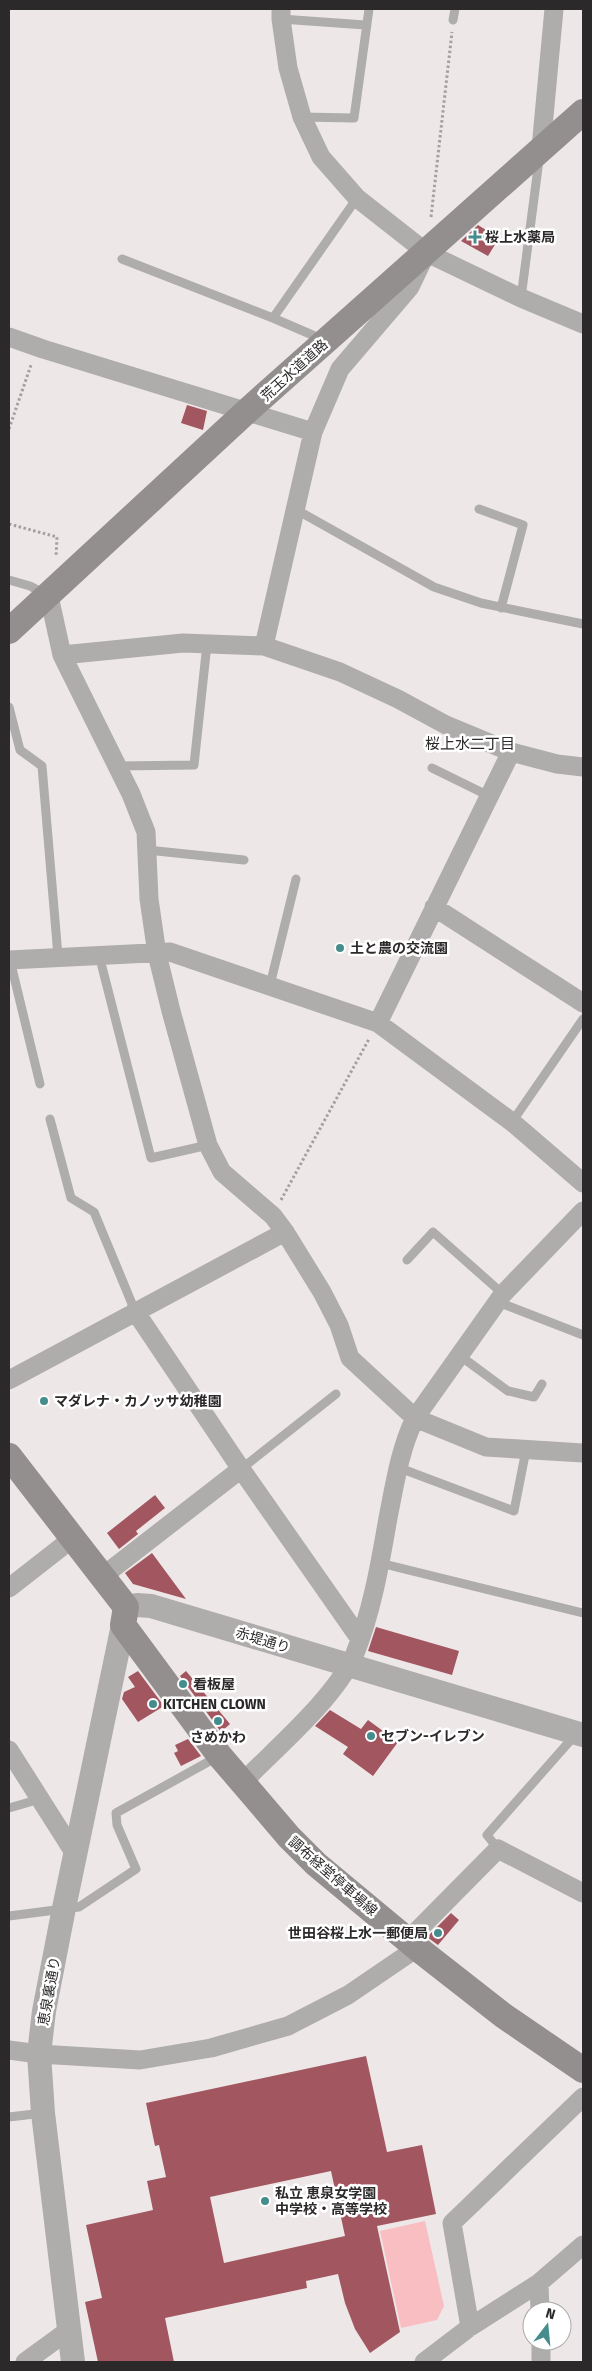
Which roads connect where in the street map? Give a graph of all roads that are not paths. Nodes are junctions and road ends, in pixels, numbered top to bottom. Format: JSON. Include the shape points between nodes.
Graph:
{"nodes":[{"id":1,"x":369,"y":9,"type":"edge"},
{"id":2,"x":454,"y":9,"type":"edge"},
{"id":3,"x":554,"y":9,"type":"edge"},
{"id":4,"x":281,"y":14,"type":"edge"},
{"id":5,"x":453,"y":20,"type":"road end"},
{"id":6,"x":365,"y":25,"type":"junction"},
{"id":7,"x":583,"y":112,"type":"edge"},
{"id":8,"x":302,"y":116,"type":"junction"},
{"id":9,"x":541,"y":148,"type":"junction"},
{"id":10,"x":357,"y":198,"type":"junction"},
{"id":11,"x":427,"y":253,"type":"junction"},
{"id":12,"x":122,"y":259,"type":"dead end"},
{"id":13,"x":521,"y":298,"type":"junction"},
{"id":14,"x":273,"y":318,"type":"junction"},
{"id":15,"x":583,"y":324,"type":"edge"},
{"id":16,"x":9,"y":337,"type":"edge"},
{"id":17,"x":327,"y":341,"type":"junction"},
{"id":18,"x":247,"y":411,"type":"junction"},
{"id":19,"x":313,"y":432,"type":"junction"},
{"id":20,"x":295,"y":509,"type":"junction"},
{"id":21,"x":479,"y":509,"type":"dead end"},
{"id":22,"x":9,"y":580,"type":"edge"},
{"id":23,"x":52,"y":593,"type":"junction"},
{"id":24,"x":500,"y":608,"type":"junction"},
{"id":25,"x":583,"y":624,"type":"edge"},
{"id":26,"x":9,"y":631,"type":"edge"},
{"id":27,"x":207,"y":644,"type":"junction"},
{"id":28,"x":264,"y":646,"type":"junction"},
{"id":29,"x":62,"y":655,"type":"junction"},
{"id":30,"x":9,"y":708,"type":"edge"},
{"id":31,"x":512,"y":752,"type":"junction"},
{"id":32,"x":117,"y":766,"type":"junction"},
{"id":33,"x":583,"y":767,"type":"edge"},
{"id":34,"x":432,"y":768,"type":"dead end"},
{"id":35,"x":490,"y":796,"type":"junction"},
{"id":36,"x":147,"y":850,"type":"junction"},
{"id":37,"x":244,"y":860,"type":"dead end"},
{"id":38,"x":296,"y":879,"type":"dead end"},
{"id":39,"x":434,"y":908,"type":"junction"},
{"id":40,"x":157,"y":954,"type":"junction"},
{"id":41,"x":99,"y":955,"type":"junction"},
{"id":42,"x":58,"y":956,"type":"junction"},
{"id":43,"x":9,"y":960,"type":"edge"},
{"id":44,"x":270,"y":985,"type":"junction"},
{"id":45,"x":583,"y":1003,"type":"edge"},
{"id":46,"x":583,"y":1019,"type":"edge"},
{"id":47,"x":378,"y":1023,"type":"junction"},
{"id":48,"x":40,"y":1084,"type":"dead end"},
{"id":49,"x":50,"y":1119,"type":"dead end"},
{"id":50,"x":512,"y":1122,"type":"junction"},
{"id":51,"x":208,"y":1145,"type":"junction"},
{"id":52,"x":583,"y":1183,"type":"edge"},
{"id":53,"x":582,"y":1215,"type":"edge"},
{"id":54,"x":285,"y":1232,"type":"junction"},
{"id":55,"x":407,"y":1260,"type":"dead end"},
{"id":56,"x":500,"y":1298,"type":"junction"},
{"id":57,"x":135,"y":1311,"type":"junction"},
{"id":58,"x":583,"y":1335,"type":"edge"},
{"id":59,"x":459,"y":1355,"type":"junction"},
{"id":60,"x":9,"y":1380,"type":"edge"},
{"id":61,"x":542,"y":1384,"type":"dead end"},
{"id":62,"x":336,"y":1394,"type":"dead end"},
{"id":63,"x":415,"y":1418,"type":"junction"},
{"id":64,"x":526,"y":1450,"type":"junction"},
{"id":65,"x":583,"y":1453,"type":"edge"},
{"id":66,"x":9,"y":1456,"type":"edge"},
{"id":67,"x":398,"y":1467,"type":"junction"},
{"id":68,"x":241,"y":1469,"type":"junction"},
{"id":69,"x":73,"y":1538,"type":"junction"},
{"id":70,"x":380,"y":1563,"type":"junction"},
{"id":71,"x":103,"y":1576,"type":"junction"},
{"id":72,"x":9,"y":1588,"type":"edge"},
{"id":73,"x":583,"y":1613,"type":"edge"},
{"id":74,"x":124,"y":1616,"type":"junction"},
{"id":75,"x":360,"y":1639,"type":"junction"},
{"id":76,"x":349,"y":1666,"type":"junction"},
{"id":77,"x":580,"y":1734,"type":"edge"},
{"id":78,"x":9,"y":1750,"type":"edge"},
{"id":79,"x":219,"y":1755,"type":"junction"},
{"id":80,"x":242,"y":1783,"type":"junction"},
{"id":81,"x":40,"y":1799,"type":"junction"},
{"id":82,"x":9,"y":1808,"type":"edge"},
{"id":83,"x":498,"y":1849,"type":"junction"},
{"id":84,"x":76,"y":1854,"type":"junction"},
{"id":85,"x":583,"y":1893,"type":"edge"},
{"id":86,"x":64,"y":1908,"type":"junction"},
{"id":87,"x":9,"y":1916,"type":"edge"},
{"id":88,"x":412,"y":1944,"type":"junction"},
{"id":89,"x":9,"y":2050,"type":"edge"},
{"id":90,"x":39,"y":2054,"type":"junction"},
{"id":91,"x":583,"y":2070,"type":"edge"},
{"id":92,"x":583,"y":2097,"type":"edge"},
{"id":93,"x":43,"y":2113,"type":"junction"},
{"id":94,"x":9,"y":2117,"type":"edge"},
{"id":95,"x":583,"y":2245,"type":"edge"},
{"id":96,"x":539,"y":2283,"type":"junction"},
{"id":97,"x":540,"y":2301,"type":"edge"},
{"id":98,"x":470,"y":2327,"type":"junction"},
{"id":99,"x":69,"y":2330,"type":"junction"},
{"id":100,"x":25,"y":2362,"type":"edge"},
{"id":101,"x":73,"y":2362,"type":"edge"},
{"id":102,"x":424,"y":2362,"type":"edge"}],
"edges":[{"from":1,"to":6,"type":"lane"},
{"from":2,"to":5,"type":"lane"},
{"from":3,"to":9,"type":"street"},
{"from":4,"to":6,"type":"lane"},
{"from":4,"to":8,"type":"street","via":[[288,68]]},
{"from":6,"to":8,"type":"lane","via":[[354,118]]},
{"from":7,"to":9,"type":"main road","name":"荒玉水道道路"},
{"from":8,"to":10,"type":"street","via":[[321,157]]},
{"from":9,"to":11,"type":"main road","name":"荒玉水道道路"},
{"from":9,"to":13,"type":"lane"},
{"from":10,"to":11,"type":"street"},
{"from":10,"to":14,"type":"lane"},
{"from":11,"to":13,"type":"street"},
{"from":11,"to":17,"type":"main road","name":"荒玉水道道路"},
{"from":11,"to":19,"type":"street","via":[[410,287],[340,369]]},
{"from":12,"to":14,"type":"lane"},
{"from":13,"to":15,"type":"street"},
{"from":14,"to":17,"type":"lane"},
{"from":16,"to":18,"type":"street"},
{"from":17,"to":18,"type":"main road","name":"荒玉水道道路"},
{"from":18,"to":19,"type":"street"},
{"from":18,"to":23,"type":"main road","name":"荒玉水道道路"},
{"from":19,"to":20,"type":"street"},
{"from":20,"to":24,"type":"lane","via":[[434,587]]},
{"from":20,"to":28,"type":"street"},
{"from":21,"to":24,"type":"lane","via":[[523,525]]},
{"from":22,"to":23,"type":"lane"},
{"from":23,"to":26,"type":"main road","name":"荒玉水道道路"},
{"from":23,"to":29,"type":"street"},
{"from":24,"to":25,"type":"lane"},
{"from":27,"to":28,"type":"street"},
{"from":27,"to":29,"type":"street","via":[[183,643]]},
{"from":27,"to":32,"type":"lane","via":[[194,765]]},
{"from":28,"to":31,"type":"street","via":[[340,672],[446,725]]},
{"from":29,"to":32,"type":"street"},
{"from":30,"to":42,"type":"lane","via":[[20,750],[42,766]]},
{"from":31,"to":33,"type":"street"},
{"from":31,"to":35,"type":"street"},
{"from":32,"to":36,"type":"street","via":[[146,832]]},
{"from":34,"to":35,"type":"lane"},
{"from":35,"to":39,"type":"street"},
{"from":36,"to":37,"type":"lane"},
{"from":36,"to":40,"type":"street","via":[[149,900]]},
{"from":38,"to":44,"type":"lane"},
{"from":39,"to":45,"type":"street"},
{"from":39,"to":47,"type":"street"},
{"from":40,"to":41,"type":"street"},
{"from":40,"to":44,"type":"street","via":[[170,952]]},
{"from":40,"to":51,"type":"street"},
{"from":41,"to":42,"type":"street"},
{"from":41,"to":51,"type":"lane","via":[[151,1158]]},
{"from":42,"to":43,"type":"street"},
{"from":43,"to":48,"type":"lane"},
{"from":44,"to":47,"type":"street"},
{"from":46,"to":50,"type":"lane"},
{"from":47,"to":50,"type":"street"},
{"from":49,"to":57,"type":"lane","via":[[71,1198],[94,1212]]},
{"from":50,"to":52,"type":"street"},
{"from":51,"to":54,"type":"street","via":[[222,1172],[273,1216]]},
{"from":53,"to":56,"type":"street"},
{"from":54,"to":57,"type":"street"},
{"from":54,"to":63,"type":"street","via":[[322,1292],[339,1325],[350,1358]]},
{"from":55,"to":56,"type":"lane","via":[[433,1232]]},
{"from":56,"to":58,"type":"lane"},
{"from":56,"to":59,"type":"street"},
{"from":57,"to":60,"type":"street"},
{"from":57,"to":68,"type":"street"},
{"from":59,"to":61,"type":"lane","via":[[508,1391],[534,1397]]},
{"from":59,"to":63,"type":"street"},
{"from":62,"to":68,"type":"lane"},
{"from":63,"to":64,"type":"street","via":[[486,1447]]},
{"from":63,"to":67,"type":"street","via":[[406,1436]]},
{"from":64,"to":65,"type":"street"},
{"from":64,"to":67,"type":"lane","via":[[514,1511]]},
{"from":66,"to":69,"type":"main road"},
{"from":67,"to":70,"type":"street"},
{"from":68,"to":71,"type":"street"},
{"from":68,"to":75,"type":"street"},
{"from":69,"to":71,"type":"main road"},
{"from":69,"to":72,"type":"street"},
{"from":70,"to":73,"type":"lane"},
{"from":70,"to":75,"type":"street"},
{"from":71,"to":74,"type":"main road"},
{"from":74,"to":76,"type":"street","name":"赤堤通り","via":[[137,1605],[150,1606]]},
{"from":74,"to":79,"type":"main road","name":"調布経堂停車場線"},
{"from":74,"to":84,"type":"street","name":"恵泉裏通り"},
{"from":75,"to":76,"type":"street"},
{"from":76,"to":77,"type":"street","name":"赤堤通り"},
{"from":76,"to":80,"type":"street","via":[[320,1703]]},
{"from":77,"to":83,"type":"lane","via":[[487,1836]]},
{"from":78,"to":81,"type":"street"},
{"from":79,"to":80,"type":"main road","name":"調布経堂停車場線"},
{"from":79,"to":86,"type":"lane","via":[[116,1813],[117,1825],[136,1869],[79,1907]]},
{"from":80,"to":88,"type":"main road","name":"調布経堂停車場線","via":[[316,1864]]},
{"from":81,"to":82,"type":"lane"},
{"from":81,"to":84,"type":"street"},
{"from":83,"to":85,"type":"street"},
{"from":83,"to":88,"type":"street"},
{"from":84,"to":86,"type":"street","name":"恵泉裏通り"},
{"from":86,"to":87,"type":"lane"},
{"from":86,"to":90,"type":"street","name":"恵泉裏通り"},
{"from":88,"to":90,"type":"street","via":[[348,1995],[288,2026],[220,2045],[140,2060]]},
{"from":88,"to":91,"type":"main road","name":"調布経堂停車場線","via":[[504,2016]]},
{"from":89,"to":90,"type":"street"},
{"from":90,"to":93,"type":"street","name":"恵泉裏通り"},
{"from":92,"to":98,"type":"street","via":[[452,2224]]},
{"from":93,"to":94,"type":"lane"},
{"from":93,"to":99,"type":"street","name":"恵泉裏通り"},
{"from":95,"to":96,"type":"street"},
{"from":96,"to":97,"type":"street"},
{"from":96,"to":98,"type":"street"},
{"from":98,"to":102,"type":"street"},
{"from":99,"to":100,"type":"street"},
{"from":99,"to":101,"type":"street","name":"恵泉裏通り"}]}
